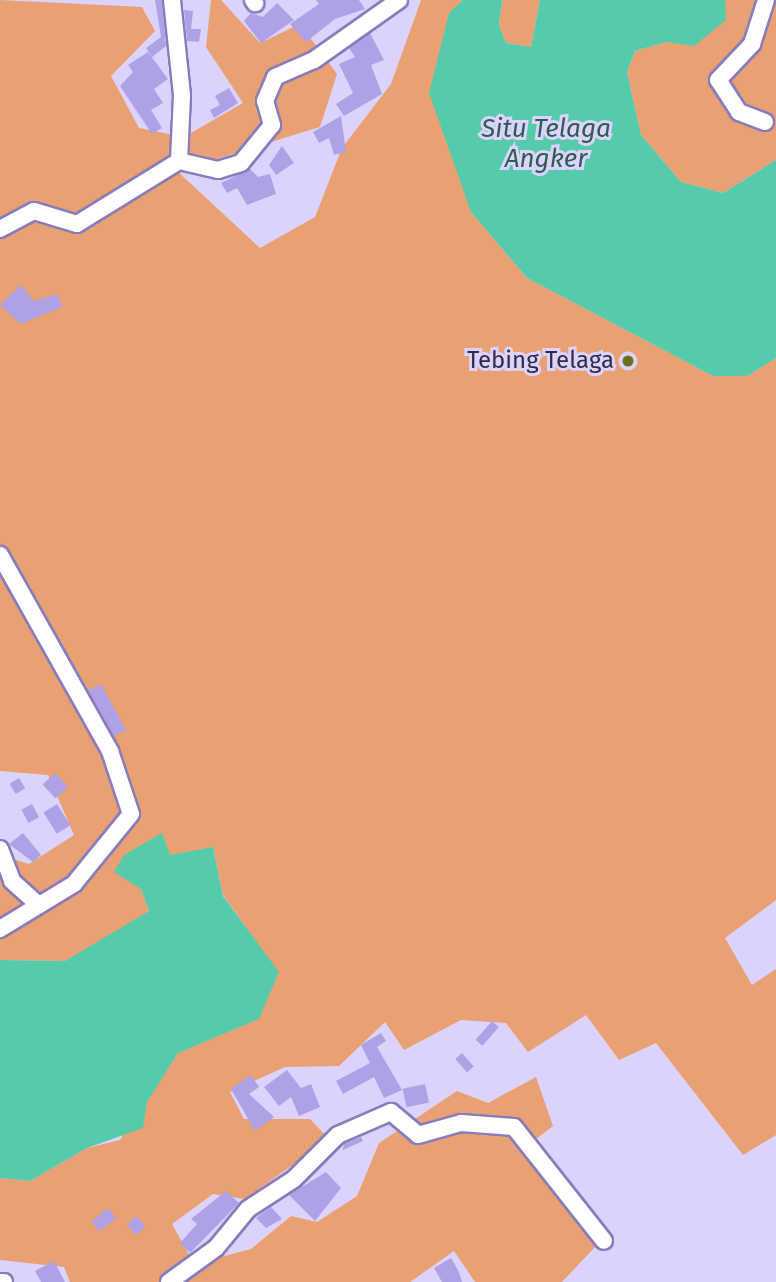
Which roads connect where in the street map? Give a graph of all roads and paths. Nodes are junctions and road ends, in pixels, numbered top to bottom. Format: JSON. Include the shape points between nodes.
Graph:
{"nodes":[{"id":1,"x":172,"y":0,"type":"edge"},
{"id":2,"x":399,"y":0,"type":"edge"},
{"id":3,"x":766,"y":0,"type":"edge"},
{"id":4,"x":765,"y":122,"type":"dead end"},
{"id":5,"x":179,"y":160,"type":"junction"},
{"id":6,"x":0,"y":229,"type":"edge"},
{"id":7,"x":0,"y":555,"type":"edge"},
{"id":8,"x":0,"y":849,"type":"edge"},
{"id":9,"x":39,"y":905,"type":"junction"},
{"id":10,"x":0,"y":929,"type":"edge"},
{"id":11,"x":604,"y":1241,"type":"dead end"},
{"id":12,"x":169,"y":1282,"type":"edge"}],
"edges":[{"from":1,"to":5,"type":"street","via":[[182,95]]},
{"from":2,"to":5,"type":"street","via":[[314,60],[275,77],[265,101],[272,125],[241,163],[218,170]]},
{"from":3,"to":4,"type":"street","via":[[752,44],[718,80],[739,112]]},
{"from":5,"to":6,"type":"street","via":[[77,225],[34,211]]},
{"from":7,"to":9,"type":"street","via":[[110,751],[131,814],[74,884]]},
{"from":8,"to":9,"type":"street","via":[[12,881]]},
{"from":9,"to":10,"type":"street"},
{"from":11,"to":12,"type":"street","via":[[514,1127],[461,1124],[418,1135],[391,1112],[338,1135],[295,1178],[248,1209],[216,1248]]}]}
